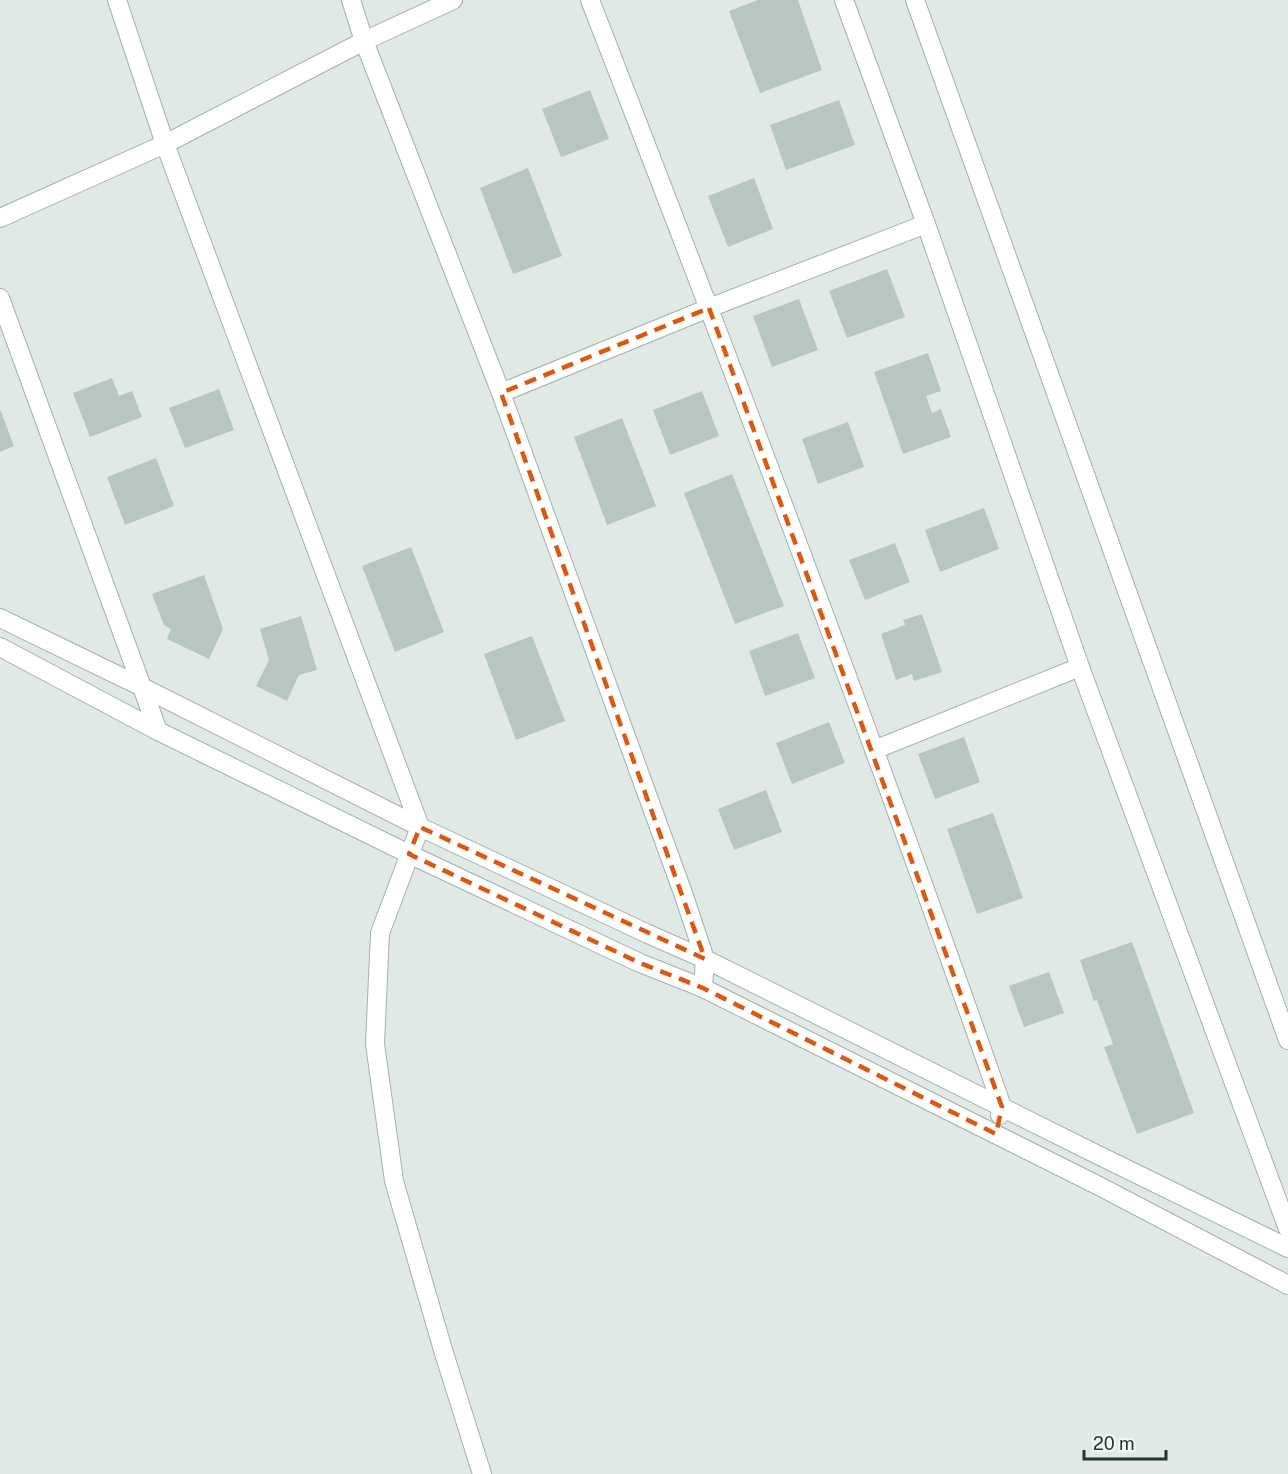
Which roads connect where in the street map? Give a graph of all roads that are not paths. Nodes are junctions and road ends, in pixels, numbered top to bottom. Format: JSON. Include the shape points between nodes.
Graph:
{"nodes":[{"id":1,"x":117,"y":0,"type":"edge"},
{"id":2,"x":351,"y":0,"type":"edge"},
{"id":3,"x":453,"y":0,"type":"edge"},
{"id":4,"x":590,"y":0,"type":"edge"},
{"id":5,"x":844,"y":0,"type":"edge"},
{"id":6,"x":915,"y":0,"type":"edge"},
{"id":7,"x":364,"y":41,"type":"junction"},
{"id":8,"x":165,"y":144,"type":"junction"},
{"id":9,"x":0,"y":218,"type":"edge"},
{"id":10,"x":927,"y":224,"type":"junction"},
{"id":11,"x":0,"y":298,"type":"edge"},
{"id":12,"x":709,"y":308,"type":"junction"},
{"id":13,"x":501,"y":393,"type":"junction"},
{"id":14,"x":0,"y":618,"type":"edge"},
{"id":15,"x":0,"y":647,"type":"edge"},
{"id":16,"x":1080,"y":667,"type":"junction"},
{"id":17,"x":142,"y":687,"type":"junction"},
{"id":18,"x":158,"y":731,"type":"junction"},
{"id":19,"x":874,"y":750,"type":"junction"},
{"id":20,"x":420,"y":827,"type":"junction"},
{"id":21,"x":409,"y":854,"type":"junction"},
{"id":22,"x":705,"y":959,"type":"junction"},
{"id":23,"x":703,"y":988,"type":"junction"},
{"id":24,"x":1288,"y":1040,"type":"edge"},
{"id":25,"x":1002,"y":1107,"type":"junction"},
{"id":26,"x":996,"y":1134,"type":"junction"},
{"id":27,"x":1288,"y":1229,"type":"edge"},
{"id":28,"x":1288,"y":1248,"type":"edge"},
{"id":29,"x":1288,"y":1285,"type":"edge"},
{"id":30,"x":482,"y":1474,"type":"edge"}],
"edges":[{"from":1,"to":8,"type":"street"},
{"from":2,"to":7,"type":"street"},
{"from":3,"to":7,"type":"street"},
{"from":4,"to":12,"type":"street"},
{"from":5,"to":10,"type":"street"},
{"from":6,"to":24,"type":"street"},
{"from":7,"to":8,"type":"street"},
{"from":7,"to":13,"type":"street"},
{"from":8,"to":9,"type":"street"},
{"from":8,"to":20,"type":"street"},
{"from":10,"to":12,"type":"street"},
{"from":10,"to":16,"type":"street"},
{"from":11,"to":17,"type":"street"},
{"from":12,"to":13,"type":"street"},
{"from":12,"to":19,"type":"street"},
{"from":13,"to":22,"type":"street"},
{"from":14,"to":17,"type":"street"},
{"from":15,"to":18,"type":"street"},
{"from":16,"to":19,"type":"street"},
{"from":16,"to":27,"type":"street"},
{"from":17,"to":18,"type":"street"},
{"from":17,"to":20,"type":"street"},
{"from":18,"to":21,"type":"street"},
{"from":19,"to":25,"type":"street"},
{"from":20,"to":21,"type":"street"},
{"from":20,"to":22,"type":"street"},
{"from":21,"to":23,"type":"street","via":[[598,944]]},
{"from":21,"to":30,"type":"street","via":[[380,933],[375,1044],[394,1181]]},
{"from":22,"to":23,"type":"street"},
{"from":22,"to":25,"type":"street"},
{"from":23,"to":26,"type":"street"},
{"from":25,"to":26,"type":"street"},
{"from":25,"to":28,"type":"street"},
{"from":26,"to":29,"type":"street"}]}
